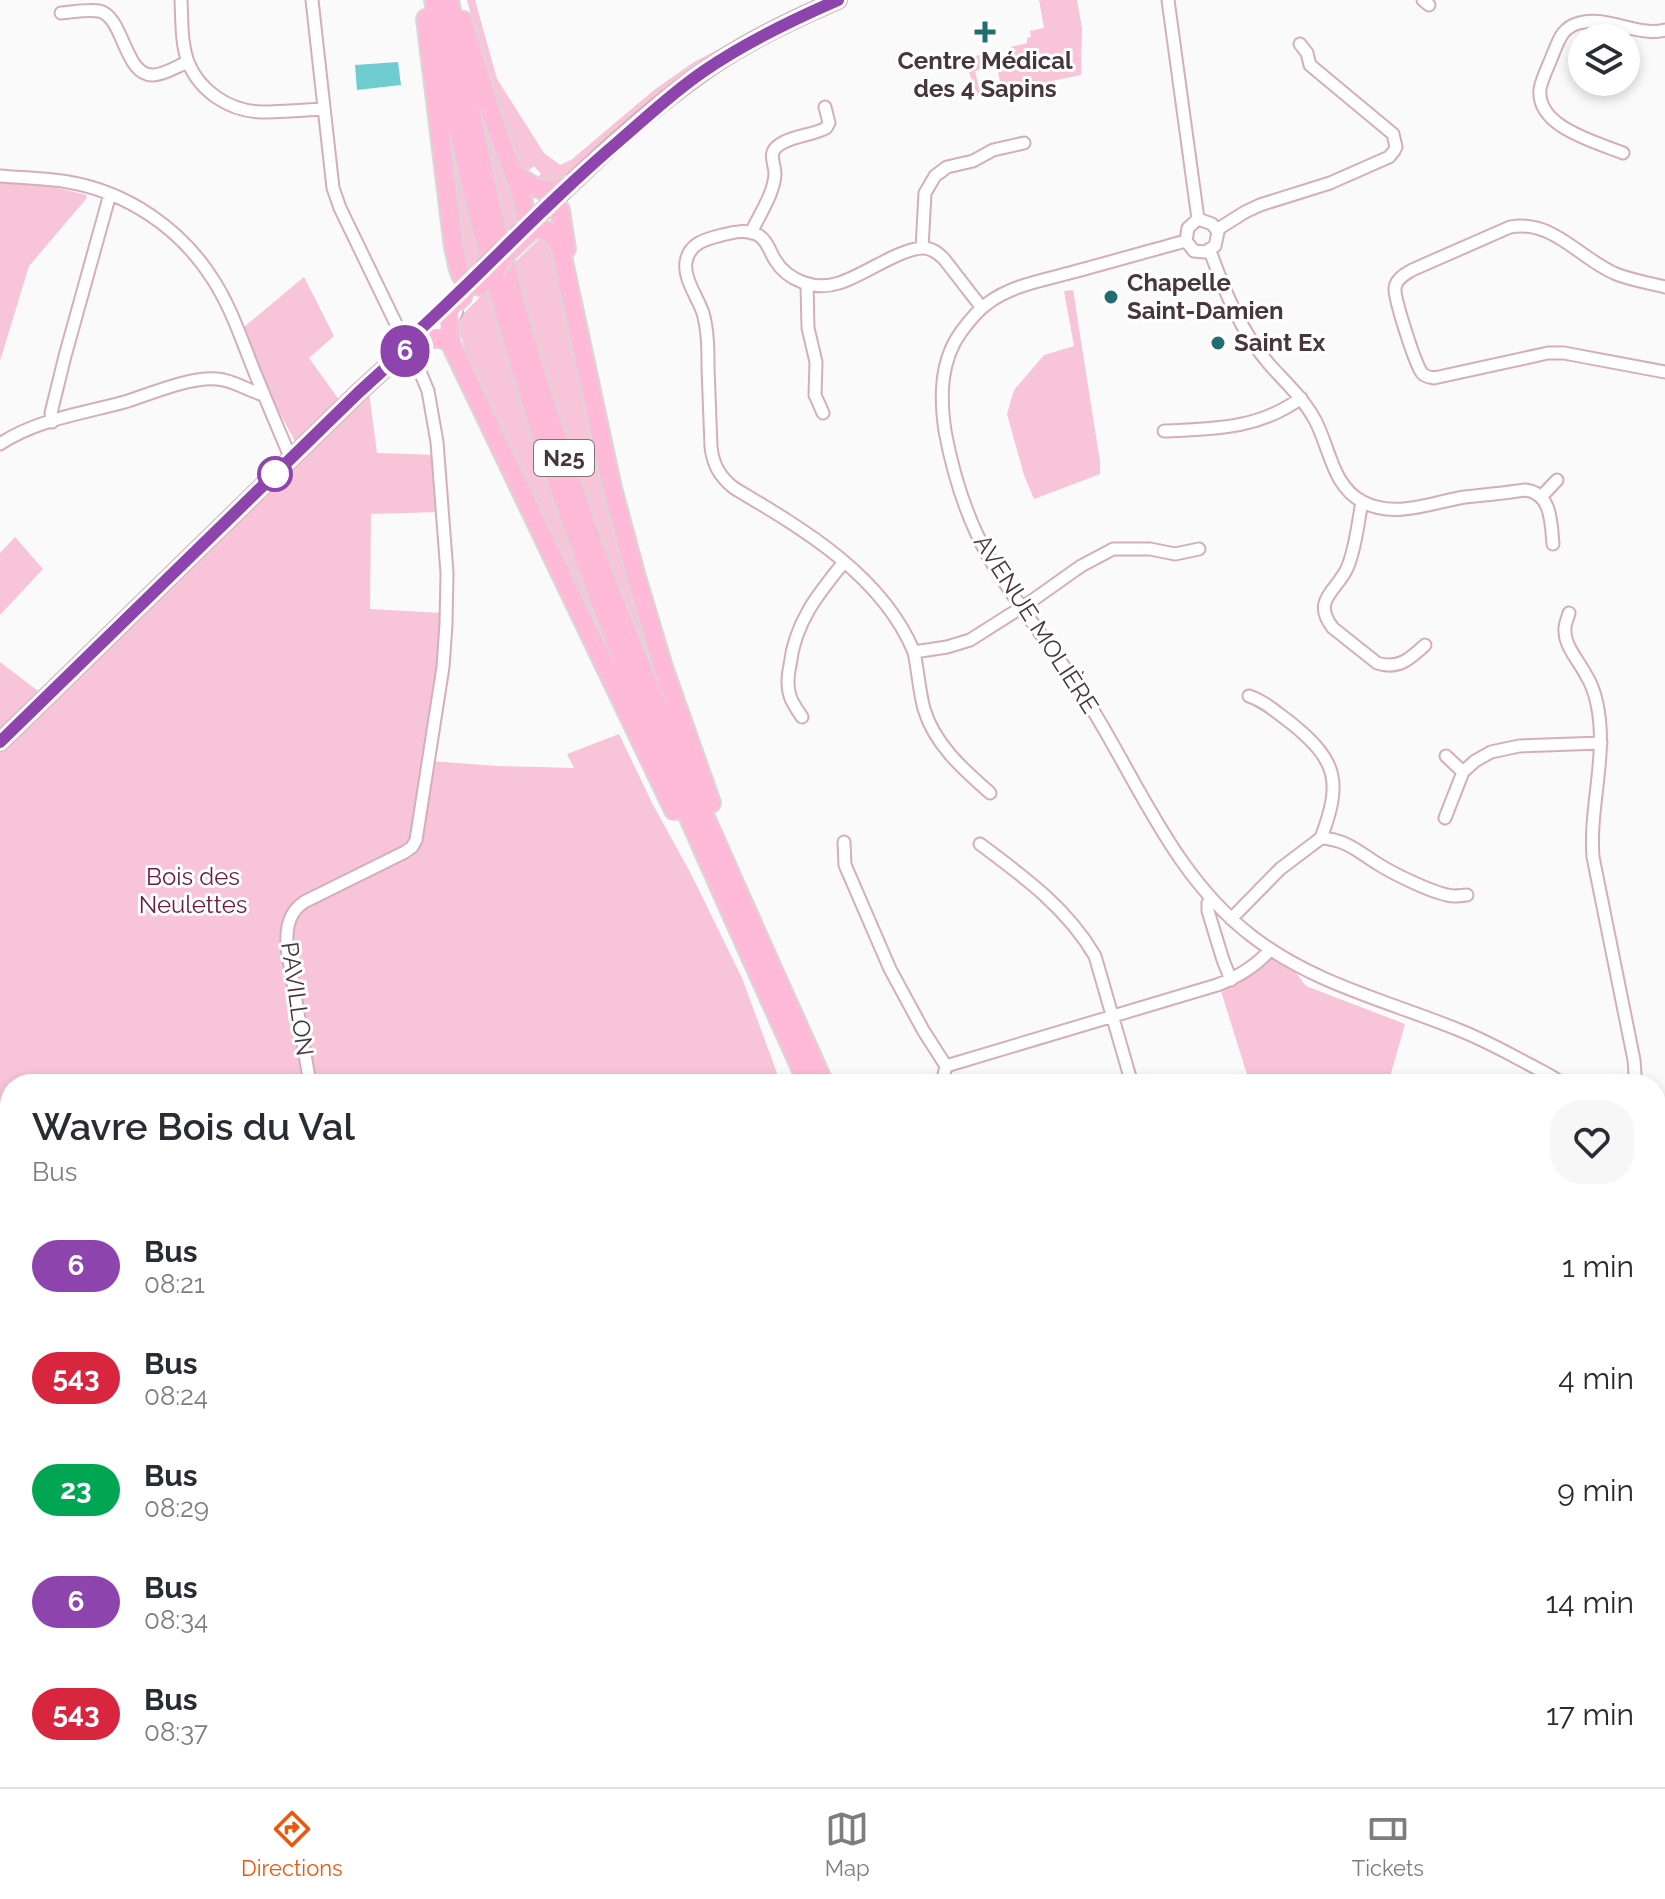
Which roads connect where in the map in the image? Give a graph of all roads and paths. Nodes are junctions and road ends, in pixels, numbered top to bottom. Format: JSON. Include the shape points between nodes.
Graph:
{"nodes":[{"id":1,"x":181,"y":0,"type":"edge"},
{"id":2,"x":312,"y":0,"type":"edge"},
{"id":3,"x":424,"y":0,"type":"edge"},
{"id":4,"x":434,"y":0,"type":"edge"},
{"id":5,"x":449,"y":0,"type":"edge"},
{"id":6,"x":458,"y":0,"type":"edge"},
{"id":7,"x":838,"y":0,"type":"edge"},
{"id":8,"x":1168,"y":0,"type":"edge"},
{"id":9,"x":61,"y":13,"type":"dead end"},
{"id":10,"x":1665,"y":30,"type":"edge"},
{"id":11,"x":1300,"y":44,"type":"dead end"},
{"id":12,"x":188,"y":62,"type":"junction"},
{"id":13,"x":825,"y":107,"type":"dead end"},
{"id":14,"x":324,"y":109,"type":"junction"},
{"id":15,"x":618,"y":141,"type":"junction"},
{"id":16,"x":1024,"y":143,"type":"dead end"},
{"id":17,"x":1623,"y":153,"type":"dead end"},
{"id":18,"x":516,"y":175,"type":"junction"},
{"id":19,"x":0,"y":176,"type":"edge"},
{"id":20,"x":568,"y":186,"type":"junction"},
{"id":21,"x":110,"y":194,"type":"junction"},
{"id":22,"x":560,"y":210,"type":"junction"},
{"id":23,"x":1198,"y":219,"type":"junction"},
{"id":24,"x":533,"y":227,"type":"junction"},
{"id":25,"x":1218,"y":229,"type":"junction"},
{"id":26,"x":751,"y":233,"type":"junction"},
{"id":27,"x":1186,"y":241,"type":"junction"},
{"id":28,"x":922,"y":248,"type":"junction"},
{"id":29,"x":1210,"y":251,"type":"junction"},
{"id":30,"x":567,"y":276,"type":"junction"},
{"id":31,"x":477,"y":282,"type":"junction"},
{"id":32,"x":807,"y":284,"type":"junction"},
{"id":33,"x":1665,"y":287,"type":"edge"},
{"id":34,"x":982,"y":308,"type":"junction"},
{"id":35,"x":449,"y":317,"type":"junction"},
{"id":36,"x":426,"y":338,"type":"junction"},
{"id":37,"x":450,"y":342,"type":"junction"},
{"id":38,"x":405,"y":350,"type":"junction"},
{"id":39,"x":1665,"y":372,"type":"edge"},
{"id":40,"x":264,"y":395,"type":"junction"},
{"id":41,"x":1301,"y":398,"type":"junction"},
{"id":42,"x":823,"y":413,"type":"dead end"},
{"id":43,"x":52,"y":422,"type":"junction"},
{"id":44,"x":1164,"y":431,"type":"dead end"},
{"id":45,"x":0,"y":444,"type":"edge"},
{"id":46,"x":291,"y":459,"type":"junction"},
{"id":47,"x":1557,"y":480,"type":"dead end"},
{"id":48,"x":1541,"y":497,"type":"junction"},
{"id":49,"x":1362,"y":502,"type":"junction"},
{"id":50,"x":1553,"y":544,"type":"dead end"},
{"id":51,"x":1199,"y":549,"type":"dead end"},
{"id":52,"x":844,"y":562,"type":"junction"},
{"id":53,"x":1022,"y":607,"type":"junction"},
{"id":54,"x":1569,"y":613,"type":"dead end"},
{"id":55,"x":1425,"y":645,"type":"dead end"},
{"id":56,"x":914,"y":652,"type":"junction"},
{"id":57,"x":1249,"y":696,"type":"dead end"},
{"id":58,"x":802,"y":717,"type":"dead end"},
{"id":59,"x":0,"y":742,"type":"edge"},
{"id":60,"x":1601,"y":743,"type":"junction"},
{"id":61,"x":1446,"y":756,"type":"dead end"},
{"id":62,"x":1463,"y":772,"type":"junction"},
{"id":63,"x":990,"y":793,"type":"dead end"},
{"id":64,"x":1445,"y":818,"type":"dead end"},
{"id":65,"x":1321,"y":838,"type":"junction"},
{"id":66,"x":844,"y":842,"type":"dead end"},
{"id":67,"x":980,"y":844,"type":"dead end"},
{"id":68,"x":732,"y":895,"type":"junction"},
{"id":69,"x":1467,"y":895,"type":"dead end"},
{"id":70,"x":1211,"y":899,"type":"junction"},
{"id":71,"x":1231,"y":919,"type":"junction"},
{"id":72,"x":1270,"y":950,"type":"junction"},
{"id":73,"x":1231,"y":980,"type":"junction"},
{"id":74,"x":1113,"y":1016,"type":"junction"},
{"id":75,"x":946,"y":1066,"type":"junction"},
{"id":76,"x":308,"y":1074,"type":"edge"},
{"id":77,"x":804,"y":1074,"type":"edge"},
{"id":78,"x":819,"y":1074,"type":"edge"},
{"id":79,"x":944,"y":1074,"type":"edge"},
{"id":80,"x":1129,"y":1074,"type":"edge"},
{"id":81,"x":1545,"y":1074,"type":"edge"},
{"id":82,"x":1634,"y":1074,"type":"edge"}],
"edges":[{"from":1,"to":12,"type":"street"},
{"from":2,"to":14,"type":"street"},
{"from":3,"to":31,"type":"highway","via":[[453,259]]},
{"from":4,"to":68,"type":"highway","number":"N25","via":[[493,275],[563,501],[607,618]]},
{"from":5,"to":68,"type":"highway","number":"N25","via":[[488,190],[540,386],[619,612]]},
{"from":6,"to":18,"type":"highway"},
{"from":7,"to":15,"type":"main road","via":[[769,32],[704,71]]},
{"from":8,"to":23,"type":"street"},
{"from":9,"to":12,"type":"street","via":[[101,11],[110,17],[133,63],[144,73],[161,73]]},
{"from":10,"to":17,"type":"street","via":[[1641,32],[1596,21],[1569,26],[1540,87],[1541,101],[1559,125]]},
{"from":11,"to":25,"type":"street","via":[[1310,65],[1393,134],[1395,149],[1389,157],[1338,180],[1250,209]]},
{"from":12,"to":14,"type":"street","via":[[210,93],[239,108]]},
{"from":13,"to":26,"type":"street","via":[[826,128],[794,137],[773,151],[772,187]]},
{"from":14,"to":38,"type":"street","via":[[333,188]]},
{"from":15,"to":20,"type":"main road"},
{"from":15,"to":22,"type":"main road"},
{"from":16,"to":28,"type":"street","via":[[947,167],[935,176],[925,193]]},
{"from":18,"to":20,"type":"highway","via":[[540,190]]},
{"from":18,"to":24,"type":"highway"},
{"from":19,"to":21,"type":"street","via":[[67,182]]},
{"from":20,"to":24,"type":"main road"},
{"from":21,"to":40,"type":"street","via":[[159,221],[200,261],[229,310]]},
{"from":21,"to":43,"type":"street"},
{"from":22,"to":24,"type":"main road"},
{"from":22,"to":30,"type":"highway"},
{"from":23,"to":25,"type":"street"},
{"from":23,"to":27,"type":"street","via":[[1187,230]]},
{"from":24,"to":30,"type":"highway","via":[[556,238]]},
{"from":24,"to":31,"type":"highway","bridge":true},
{"from":25,"to":29,"type":"street"},
{"from":26,"to":32,"type":"street","via":[[762,238],[780,267]]},
{"from":26,"to":52,"type":"street","via":[[704,240],[690,251],[685,265],[705,320],[712,457],[727,483]]},
{"from":27,"to":29,"type":"street","via":[[1196,252]]},
{"from":27,"to":34,"type":"street","name":"AVENUE MOLIÈRE","via":[[1026,285]]},
{"from":28,"to":32,"type":"street","via":[[836,285]]},
{"from":28,"to":34,"type":"street","via":[[942,257]]},
{"from":29,"to":41,"type":"street","via":[[1244,331]]},
{"from":30,"to":68,"type":"highway","via":[[636,577],[680,718],[742,877]]},
{"from":31,"to":35,"type":"highway","via":[[449,309]]},
{"from":31,"to":38,"type":"main road","via":[[415,334]]},
{"from":32,"to":42,"type":"street","via":[[815,395]]},
{"from":33,"to":39,"type":"street","via":[[1614,274],[1546,231],[1524,224],[1412,270],[1395,287],[1412,348],[1427,376],[1548,353]]},
{"from":34,"to":53,"type":"street","name":"AVENUE MOLIÈRE","via":[[949,355],[942,413],[966,510]]},
{"from":35,"to":36,"type":"main road"},
{"from":35,"to":37,"type":"highway"},
{"from":36,"to":37,"type":"highway"},
{"from":36,"to":38,"type":"main road"},
{"from":37,"to":68,"type":"highway","via":[[710,884]]},
{"from":38,"to":46,"type":"main road"},
{"from":38,"to":76,"type":"street","name":"PAVILLON","via":[[419,369],[437,442],[447,573],[443,667],[412,847],[307,900],[292,915],[287,948]]},
{"from":40,"to":43,"type":"street","via":[[219,379],[191,381]]},
{"from":40,"to":46,"type":"street"},
{"from":41,"to":44,"type":"street","via":[[1245,424]]},
{"from":41,"to":49,"type":"street","via":[[1338,478]]},
{"from":43,"to":45,"type":"street"},
{"from":46,"to":59,"type":"main road"},
{"from":47,"to":48,"type":"street"},
{"from":48,"to":49,"type":"street","via":[[1525,490],[1399,510]]},
{"from":48,"to":50,"type":"street","via":[[1550,514]]},
{"from":49,"to":55,"type":"street","via":[[1348,566],[1326,598],[1327,621],[1385,665],[1401,664]]},
{"from":51,"to":53,"type":"street","via":[[1175,554],[1113,549]]},
{"from":52,"to":56,"type":"street","via":[[898,621]]},
{"from":52,"to":58,"type":"street","via":[[814,598],[795,637],[789,695]]},
{"from":53,"to":56,"type":"street","via":[[970,640]]},
{"from":53,"to":70,"type":"street","name":"AVENUE MOLIÈRE","via":[[1086,699],[1187,871]]},
{"from":54,"to":60,"type":"street","via":[[1564,629],[1595,696]]},
{"from":56,"to":63,"type":"street","via":[[931,726],[946,750]]},
{"from":57,"to":65,"type":"street","via":[[1309,738],[1326,758],[1334,797]]},
{"from":60,"to":62,"type":"street","via":[[1502,748]]},
{"from":60,"to":82,"type":"street","via":[[1592,854]]},
{"from":61,"to":62,"type":"street"},
{"from":62,"to":64,"type":"street"},
{"from":65,"to":69,"type":"street","via":[[1348,844],[1420,885]]},
{"from":65,"to":71,"type":"street","via":[[1280,869]]},
{"from":66,"to":75,"type":"street","via":[[845,865],[890,969]]},
{"from":67,"to":74,"type":"street","via":[[1058,907],[1084,937]]},
{"from":68,"to":77,"type":"highway","number":"N25"},
{"from":68,"to":78,"type":"highway","number":"N25"},
{"from":70,"to":71,"type":"street","name":"AVENUE MOLIÈRE"},
{"from":70,"to":73,"type":"street","via":[[1208,911]]},
{"from":71,"to":72,"type":"street","name":"AVENUE MOLIÈRE"},
{"from":72,"to":73,"type":"street"},
{"from":72,"to":81,"type":"street","name":"AVENUE MOLIÈRE","via":[[1324,980],[1458,1029]]},
{"from":73,"to":74,"type":"street"},
{"from":74,"to":75,"type":"street"},
{"from":74,"to":80,"type":"street"},
{"from":75,"to":79,"type":"street"}]}
